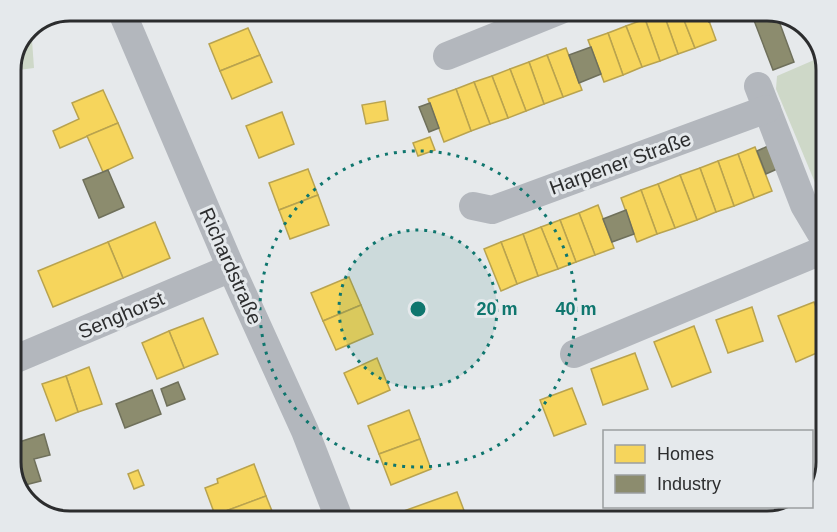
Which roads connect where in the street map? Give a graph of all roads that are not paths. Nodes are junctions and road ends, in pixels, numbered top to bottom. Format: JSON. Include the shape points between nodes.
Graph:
{"nodes":[{"id":1,"x":126,"y":21,"type":"edge"},
{"id":2,"x":534,"y":21,"type":"edge"},
{"id":3,"x":447,"y":56,"type":"dead end"},
{"id":4,"x":473,"y":206,"type":"dead end"},
{"id":5,"x":816,"y":225,"type":"edge"},
{"id":6,"x":816,"y":253,"type":"edge"},
{"id":7,"x":231,"y":267,"type":"junction"},
{"id":8,"x":573,"y":354,"type":"dead end"},
{"id":9,"x":21,"y":357,"type":"edge"},
{"id":10,"x":336,"y":511,"type":"edge"}],
"edges":[{"from":1,"to":7,"type":"street","name":"Richardstraße"},
{"from":2,"to":3,"type":"street"},
{"from":4,"to":5,"type":"street","name":"Harpener Straße","via":[[492,210],[763,97],[804,205]]},
{"from":6,"to":8,"type":"street"},
{"from":7,"to":9,"type":"street","name":"Senghorst"},
{"from":7,"to":10,"type":"street","name":"Richardstraße","via":[[305,431]]}]}
